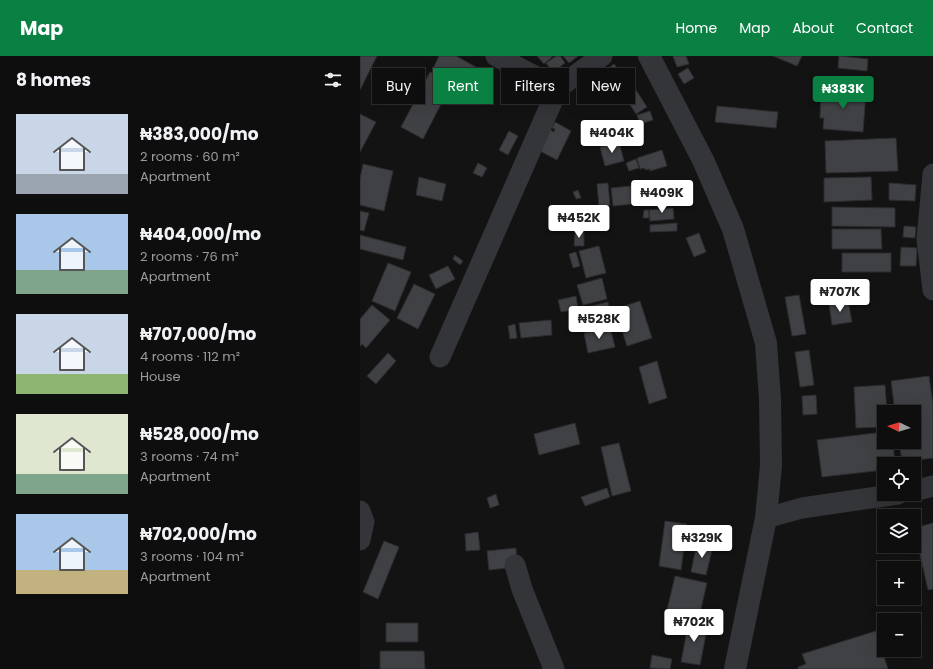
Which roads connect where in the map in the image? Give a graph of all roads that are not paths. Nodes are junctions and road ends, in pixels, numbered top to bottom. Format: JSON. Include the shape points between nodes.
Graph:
{"nodes":[{"id":1,"x":496,"y":56,"type":"edge"},
{"id":2,"x":602,"y":56,"type":"edge"},
{"id":3,"x":649,"y":56,"type":"edge"},
{"id":4,"x":519,"y":68,"type":"edge"},
{"id":5,"x":569,"y":80,"type":"edge"},
{"id":6,"x":551,"y":104,"type":"edge"},
{"id":7,"x":933,"y":174,"type":"edge"},
{"id":8,"x":933,"y":290,"type":"edge"},
{"id":9,"x":440,"y":357,"type":"dead end"},
{"id":10,"x":933,"y":486,"type":"edge"},
{"id":11,"x":921,"y":489,"type":"edge"},
{"id":12,"x":877,"y":497,"type":"edge"},
{"id":13,"x":360,"y":511,"type":"edge"},
{"id":14,"x":766,"y":518,"type":"junction"},
{"id":15,"x":360,"y":540,"type":"edge"},
{"id":16,"x":515,"y":566,"type":"dead end"},
{"id":17,"x":554,"y":669,"type":"edge"},
{"id":18,"x":735,"y":669,"type":"edge"}],
"edges":[{"from":1,"to":4,"type":"street"},
{"from":2,"to":5,"type":"street"},
{"from":3,"to":14,"type":"street","via":[[703,160],[733,229],[766,343],[771,466]]},
{"from":6,"to":9,"type":"street"},
{"from":7,"to":8,"type":"street","via":[[927,239]]},
{"from":10,"to":11,"type":"street"},
{"from":12,"to":14,"type":"street","via":[[802,508]]},
{"from":13,"to":15,"type":"street","via":[[364,522]]},
{"from":14,"to":18,"type":"street"},
{"from":16,"to":17,"type":"street"}]}
